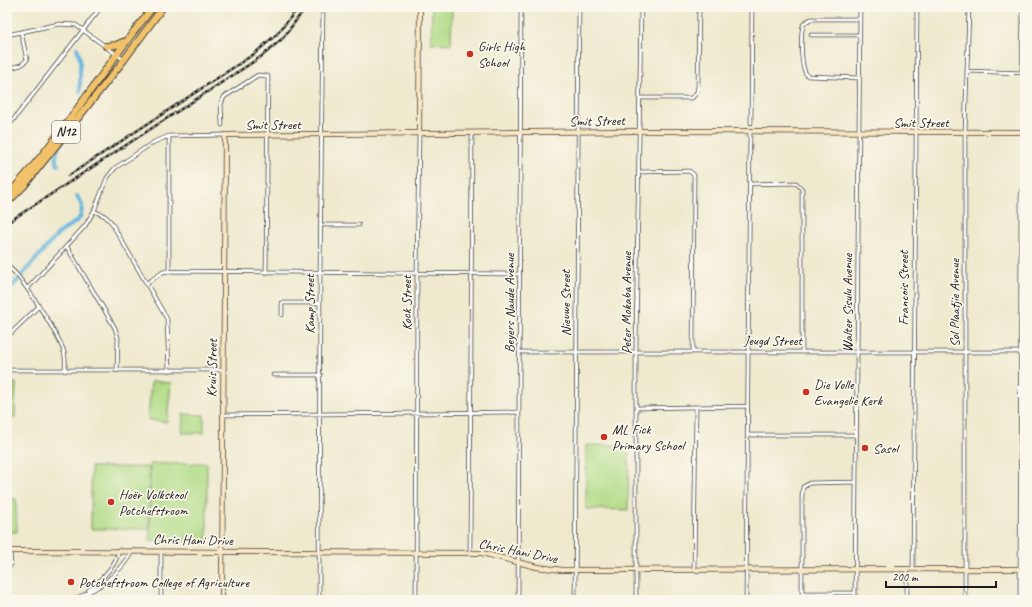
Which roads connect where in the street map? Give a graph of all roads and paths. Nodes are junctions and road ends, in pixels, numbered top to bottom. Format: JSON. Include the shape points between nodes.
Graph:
{"nodes":[{"id":1,"x":101,"y":7,"type":"edge"},
{"id":2,"x":153,"y":7,"type":"edge"},
{"id":3,"x":163,"y":7,"type":"edge"},
{"id":4,"x":323,"y":7,"type":"edge"},
{"id":5,"x":420,"y":7,"type":"edge"},
{"id":6,"x":521,"y":7,"type":"edge"},
{"id":7,"x":579,"y":7,"type":"edge"},
{"id":8,"x":641,"y":7,"type":"edge"},
{"id":9,"x":699,"y":7,"type":"edge"},
{"id":10,"x":752,"y":7,"type":"edge"},
{"id":11,"x":860,"y":7,"type":"edge"},
{"id":12,"x":916,"y":7,"type":"edge"},
{"id":13,"x":968,"y":7,"type":"edge"},
{"id":14,"x":1022,"y":7,"type":"edge"},
{"id":15,"x":860,"y":19,"type":"junction"},
{"id":16,"x":84,"y":29,"type":"junction"},
{"id":17,"x":22,"y":32,"type":"junction"},
{"id":18,"x":7,"y":35,"type":"edge"},
{"id":19,"x":811,"y":35,"type":"dead end"},
{"id":20,"x":860,"y":35,"type":"junction"},
{"id":21,"x":126,"y":41,"type":"junction"},
{"id":22,"x":106,"y":46,"type":"junction"},
{"id":23,"x":116,"y":54,"type":"junction"},
{"id":24,"x":124,"y":60,"type":"junction"},
{"id":25,"x":7,"y":69,"type":"edge"},
{"id":26,"x":967,"y":71,"type":"junction"},
{"id":27,"x":1024,"y":73,"type":"edge"},
{"id":28,"x":859,"y":78,"type":"junction"},
{"id":29,"x":640,"y":98,"type":"junction"},
{"id":30,"x":751,"y":123,"type":"dead end"},
{"id":31,"x":222,"y":125,"type":"dead end"},
{"id":32,"x":7,"y":128,"type":"edge"},
{"id":33,"x":638,"y":131,"type":"junction"},
{"id":34,"x":578,"y":132,"type":"junction"},
{"id":35,"x":750,"y":132,"type":"junction"},
{"id":36,"x":1025,"y":132,"type":"edge"},
{"id":37,"x":472,"y":133,"type":"junction"},
{"id":38,"x":520,"y":133,"type":"junction"},
{"id":39,"x":859,"y":133,"type":"junction"},
{"id":40,"x":915,"y":133,"type":"junction"},
{"id":41,"x":965,"y":133,"type":"junction"},
{"id":42,"x":419,"y":134,"type":"junction"},
{"id":43,"x":225,"y":135,"type":"junction"},
{"id":44,"x":322,"y":135,"type":"junction"},
{"id":45,"x":169,"y":136,"type":"junction"},
{"id":46,"x":269,"y":136,"type":"junction"},
{"id":47,"x":639,"y":172,"type":"junction"},
{"id":48,"x":750,"y":184,"type":"junction"},
{"id":49,"x":1025,"y":187,"type":"edge"},
{"id":50,"x":7,"y":196,"type":"edge"},
{"id":51,"x":7,"y":203,"type":"edge"},
{"id":52,"x":94,"y":212,"type":"junction"},
{"id":53,"x":320,"y":225,"type":"junction"},
{"id":54,"x":359,"y":225,"type":"dead end"},
{"id":55,"x":67,"y":247,"type":"junction"},
{"id":56,"x":7,"y":266,"type":"edge"},
{"id":57,"x":169,"y":271,"type":"junction"},
{"id":58,"x":225,"y":272,"type":"junction"},
{"id":59,"x":266,"y":273,"type":"junction"},
{"id":60,"x":320,"y":274,"type":"junction"},
{"id":61,"x":417,"y":274,"type":"junction"},
{"id":62,"x":471,"y":274,"type":"junction"},
{"id":63,"x":520,"y":274,"type":"junction"},
{"id":64,"x":147,"y":283,"type":"junction"},
{"id":65,"x":28,"y":288,"type":"junction"},
{"id":66,"x":320,"y":303,"type":"junction"},
{"id":67,"x":38,"y":306,"type":"junction"},
{"id":68,"x":282,"y":315,"type":"dead end"},
{"id":69,"x":7,"y":337,"type":"edge"},
{"id":70,"x":636,"y":351,"type":"junction"},
{"id":71,"x":693,"y":351,"type":"junction"},
{"id":72,"x":748,"y":351,"type":"junction"},
{"id":73,"x":802,"y":351,"type":"junction"},
{"id":74,"x":520,"y":352,"type":"junction"},
{"id":75,"x":576,"y":352,"type":"junction"},
{"id":76,"x":857,"y":352,"type":"junction"},
{"id":77,"x":965,"y":352,"type":"junction"},
{"id":78,"x":1023,"y":352,"type":"edge"},
{"id":79,"x":914,"y":353,"type":"junction"},
{"id":80,"x":7,"y":370,"type":"edge"},
{"id":81,"x":223,"y":370,"type":"junction"},
{"id":82,"x":65,"y":371,"type":"junction"},
{"id":83,"x":117,"y":371,"type":"junction"},
{"id":84,"x":169,"y":371,"type":"junction"},
{"id":85,"x":273,"y":375,"type":"dead end"},
{"id":86,"x":321,"y":375,"type":"junction"},
{"id":87,"x":747,"y":406,"type":"junction"},
{"id":88,"x":637,"y":408,"type":"junction"},
{"id":89,"x":696,"y":408,"type":"junction"},
{"id":90,"x":519,"y":412,"type":"junction"},
{"id":91,"x":320,"y":413,"type":"junction"},
{"id":92,"x":417,"y":413,"type":"junction"},
{"id":93,"x":470,"y":413,"type":"junction"},
{"id":94,"x":223,"y":415,"type":"junction"},
{"id":95,"x":747,"y":435,"type":"junction"},
{"id":96,"x":857,"y":435,"type":"junction"},
{"id":97,"x":856,"y":482,"type":"junction"},
{"id":98,"x":119,"y":550,"type":"junction"},
{"id":99,"x":133,"y":550,"type":"junction"},
{"id":100,"x":8,"y":551,"type":"edge"},
{"id":101,"x":161,"y":551,"type":"junction"},
{"id":102,"x":222,"y":551,"type":"junction"},
{"id":103,"x":319,"y":552,"type":"junction"},
{"id":104,"x":416,"y":553,"type":"junction"},
{"id":105,"x":470,"y":553,"type":"junction"},
{"id":106,"x":519,"y":561,"type":"junction"},
{"id":107,"x":7,"y":568,"type":"edge"},
{"id":108,"x":1023,"y":569,"type":"edge"},
{"id":109,"x":575,"y":570,"type":"junction"},
{"id":110,"x":636,"y":570,"type":"junction"},
{"id":111,"x":801,"y":570,"type":"junction"},
{"id":112,"x":855,"y":570,"type":"junction"},
{"id":113,"x":910,"y":570,"type":"junction"},
{"id":114,"x":965,"y":570,"type":"junction"},
{"id":115,"x":694,"y":571,"type":"junction"},
{"id":116,"x":747,"y":571,"type":"junction"},
{"id":117,"x":855,"y":592,"type":"junction"},
{"id":118,"x":802,"y":593,"type":"junction"},
{"id":119,"x":84,"y":595,"type":"junction"},
{"id":120,"x":73,"y":600,"type":"edge"},
{"id":121,"x":160,"y":600,"type":"edge"},
{"id":122,"x":222,"y":600,"type":"edge"},
{"id":123,"x":319,"y":600,"type":"edge"},
{"id":124,"x":416,"y":600,"type":"edge"},
{"id":125,"x":518,"y":600,"type":"edge"},
{"id":126,"x":575,"y":600,"type":"edge"},
{"id":127,"x":636,"y":600,"type":"edge"},
{"id":128,"x":746,"y":600,"type":"edge"},
{"id":129,"x":802,"y":600,"type":"edge"},
{"id":130,"x":855,"y":600,"type":"edge"},
{"id":131,"x":907,"y":600,"type":"edge"},
{"id":132,"x":965,"y":600,"type":"edge"},
{"id":133,"x":1020,"y":600,"type":"edge"}],
"edges":[{"from":1,"to":16,"type":"street"},
{"from":2,"to":21,"type":"highway","number":"N12"},
{"from":3,"to":24,"type":"highway","number":"N12"},
{"from":4,"to":44,"type":"street","name":"Kamp Street"},
{"from":5,"to":42,"type":"street","name":"Kock Street"},
{"from":6,"to":38,"type":"street","name":"Beyers Naude Avenue"},
{"from":7,"to":34,"type":"street","name":"Nieuwe Street"},
{"from":8,"to":29,"type":"street","name":"Peter Mokaba Avenue"},
{"from":9,"to":29,"type":"street","via":[[698,86],[695,95],[692,98]]},
{"from":10,"to":30,"type":"street"},
{"from":11,"to":15,"type":"street","name":"Walter Sisulu Avenue"},
{"from":12,"to":40,"type":"street","name":"Francois Street"},
{"from":13,"to":26,"type":"street","name":"Sol Plaatjie Avenue"},
{"from":14,"to":27,"type":"street"},
{"from":15,"to":20,"type":"street","name":"Walter Sisulu Avenue"},
{"from":15,"to":28,"type":"street","via":[[811,19],[804,23],[802,31],[804,73],[808,76]]},
{"from":16,"to":17,"type":"street","via":[[67,23]]},
{"from":16,"to":22,"type":"street"},
{"from":16,"to":32,"type":"street"},
{"from":17,"to":18,"type":"street"},
{"from":17,"to":25,"type":"street","via":[[27,60],[21,65]]},
{"from":19,"to":20,"type":"street"},
{"from":20,"to":28,"type":"street","name":"Walter Sisulu Avenue"},
{"from":21,"to":22,"type":"highway"},
{"from":21,"to":23,"type":"highway","number":"N12"},
{"from":22,"to":23,"type":"street"},
{"from":23,"to":24,"type":"street"},
{"from":23,"to":50,"type":"highway","number":"N12","via":[[51,143]]},
{"from":24,"to":51,"type":"highway","number":"N12","via":[[24,186]]},
{"from":26,"to":27,"type":"street"},
{"from":26,"to":41,"type":"street","name":"Sol Plaatjie Avenue"},
{"from":28,"to":39,"type":"street","name":"Walter Sisulu Avenue"},
{"from":29,"to":33,"type":"street","name":"Peter Mokaba Avenue"},
{"from":31,"to":46,"type":"street","via":[[221,104],[224,97],[258,75],[268,76]]},
{"from":33,"to":34,"type":"street","name":"Smit Street"},
{"from":33,"to":35,"type":"street","name":"Smit Street"},
{"from":33,"to":47,"type":"street","name":"Peter Mokaba Avenue"},
{"from":34,"to":38,"type":"street","name":"Smit Street"},
{"from":34,"to":75,"type":"street","name":"Nieuwe Street"},
{"from":35,"to":39,"type":"street","name":"Smit Street"},
{"from":35,"to":48,"type":"street"},
{"from":36,"to":41,"type":"street","name":"Smit Street"},
{"from":37,"to":38,"type":"street","name":"Smit Street"},
{"from":37,"to":42,"type":"street","name":"Smit Street"},
{"from":37,"to":62,"type":"street"},
{"from":38,"to":63,"type":"street","name":"Beyers Naude Avenue"},
{"from":39,"to":40,"type":"street","name":"Smit Street"},
{"from":39,"to":76,"type":"street","name":"Walter Sisulu Avenue"},
{"from":40,"to":41,"type":"street","name":"Smit Street"},
{"from":40,"to":79,"type":"street","name":"Francois Street"},
{"from":41,"to":77,"type":"street","name":"Sol Plaatjie Avenue"},
{"from":42,"to":44,"type":"street","name":"Smit Street"},
{"from":42,"to":61,"type":"street","name":"Kock Street"},
{"from":43,"to":45,"type":"street","name":"Smit Street"},
{"from":43,"to":46,"type":"street","name":"Smit Street"},
{"from":43,"to":58,"type":"street","name":"Kruis Street"},
{"from":44,"to":46,"type":"street","name":"Smit Street"},
{"from":44,"to":53,"type":"street","name":"Kamp Street"},
{"from":45,"to":52,"type":"street","via":[[154,142],[110,172]]},
{"from":45,"to":57,"type":"street"},
{"from":46,"to":59,"type":"street"},
{"from":47,"to":70,"type":"street","name":"Peter Mokaba Avenue"},
{"from":47,"to":71,"type":"street","via":[[689,171],[694,175]]},
{"from":48,"to":72,"type":"street"},
{"from":48,"to":73,"type":"street","via":[[796,183],[802,189]]},
{"from":49,"to":78,"type":"street","via":[[1021,193]]},
{"from":52,"to":55,"type":"street"},
{"from":52,"to":64,"type":"street","via":[[105,216],[111,222]]},
{"from":53,"to":54,"type":"street"},
{"from":53,"to":60,"type":"street","name":"Kamp Street"},
{"from":55,"to":65,"type":"street"},
{"from":55,"to":83,"type":"street","via":[[115,328],[118,338]]},
{"from":56,"to":65,"type":"street"},
{"from":57,"to":58,"type":"street"},
{"from":57,"to":64,"type":"street"},
{"from":58,"to":59,"type":"street"},
{"from":58,"to":81,"type":"street","name":"Kruis Street"},
{"from":59,"to":60,"type":"street"},
{"from":60,"to":61,"type":"street"},
{"from":60,"to":66,"type":"street","name":"Kamp Street"},
{"from":61,"to":62,"type":"street"},
{"from":61,"to":92,"type":"street","name":"Kock Street"},
{"from":62,"to":63,"type":"street"},
{"from":62,"to":93,"type":"street"},
{"from":63,"to":74,"type":"street","name":"Beyers Naude Avenue"},
{"from":64,"to":84,"type":"street","via":[[169,323]]},
{"from":65,"to":67,"type":"street"},
{"from":66,"to":68,"type":"street","via":[[282,303]]},
{"from":66,"to":86,"type":"street","name":"Kamp Street"},
{"from":67,"to":69,"type":"street"},
{"from":67,"to":82,"type":"street","via":[[64,351]]},
{"from":70,"to":71,"type":"street","name":"Jeugd Street"},
{"from":70,"to":75,"type":"street","name":"Jeugd Street"},
{"from":70,"to":88,"type":"street","name":"Peter Mokaba Avenue"},
{"from":71,"to":72,"type":"street","name":"Jeugd Street"},
{"from":72,"to":73,"type":"street","name":"Jeugd Street"},
{"from":72,"to":87,"type":"street"},
{"from":73,"to":76,"type":"street","name":"Jeugd Street"},
{"from":74,"to":75,"type":"street","name":"Jeugd Street"},
{"from":74,"to":90,"type":"street","name":"Beyers Naude Avenue"},
{"from":75,"to":109,"type":"street","name":"Nieuwe Street"},
{"from":76,"to":79,"type":"street","name":"Jeugd Street"},
{"from":76,"to":96,"type":"street","name":"Walter Sisulu Avenue"},
{"from":77,"to":78,"type":"street","name":"Jeugd Street"},
{"from":77,"to":79,"type":"street","name":"Jeugd Street"},
{"from":77,"to":114,"type":"street","name":"Sol Plaatjie Avenue"},
{"from":78,"to":108,"type":"street"},
{"from":79,"to":113,"type":"street","name":"Francois Street"},
{"from":80,"to":82,"type":"street"},
{"from":81,"to":84,"type":"street"},
{"from":81,"to":94,"type":"street","name":"Kruis Street"},
{"from":82,"to":83,"type":"street"},
{"from":83,"to":84,"type":"street"},
{"from":85,"to":86,"type":"street"},
{"from":86,"to":91,"type":"street","name":"Kamp Street"},
{"from":87,"to":89,"type":"street"},
{"from":87,"to":95,"type":"street"},
{"from":88,"to":89,"type":"street"},
{"from":88,"to":110,"type":"street","name":"Peter Mokaba Avenue"},
{"from":89,"to":115,"type":"street"},
{"from":90,"to":93,"type":"street"},
{"from":90,"to":106,"type":"street","name":"Beyers Naude Avenue"},
{"from":91,"to":92,"type":"street"},
{"from":91,"to":94,"type":"street"},
{"from":91,"to":103,"type":"street","name":"Kamp Street"},
{"from":92,"to":93,"type":"street"},
{"from":92,"to":104,"type":"street","name":"Kock Street"},
{"from":93,"to":105,"type":"street"},
{"from":94,"to":102,"type":"street","name":"Kruis Street"},
{"from":95,"to":96,"type":"street"},
{"from":95,"to":116,"type":"street"},
{"from":96,"to":97,"type":"street","name":"Walter Sisulu Avenue"},
{"from":97,"to":111,"type":"street","via":[[810,482],[804,487]]},
{"from":97,"to":112,"type":"street","name":"Walter Sisulu Avenue"},
{"from":98,"to":99,"type":"street","name":"Chris Hani Drive"},
{"from":98,"to":100,"type":"street","name":"Chris Hani Drive"},
{"from":98,"to":119,"type":"street","via":[[111,568]]},
{"from":99,"to":101,"type":"street","name":"Chris Hani Drive"},
{"from":99,"to":119,"type":"street","via":[[121,570],[110,580]]},
{"from":100,"to":107,"type":"street","via":[[11,565]]},
{"from":101,"to":102,"type":"street","name":"Chris Hani Drive"},
{"from":101,"to":121,"type":"street"},
{"from":102,"to":103,"type":"street","name":"Chris Hani Drive"},
{"from":102,"to":122,"type":"street","name":"Kruis Street"},
{"from":103,"to":104,"type":"street","name":"Chris Hani Drive"},
{"from":103,"to":123,"type":"street","name":"Kamp Street"},
{"from":104,"to":105,"type":"street","name":"Chris Hani Drive"},
{"from":104,"to":124,"type":"street","name":"Kock Street"},
{"from":105,"to":106,"type":"street","name":"Chris Hani Drive"},
{"from":106,"to":109,"type":"street","name":"Chris Hani Drive","via":[[549,569]]},
{"from":106,"to":125,"type":"street","name":"Beyers Naude Avenue"},
{"from":108,"to":114,"type":"street","name":"Chris Hani Drive"},
{"from":108,"to":133,"type":"street"},
{"from":109,"to":110,"type":"street","name":"Chris Hani Drive"},
{"from":109,"to":126,"type":"street","name":"Nieuwe Street"},
{"from":110,"to":115,"type":"street","name":"Chris Hani Drive"},
{"from":110,"to":127,"type":"street","name":"Peter Mokaba Avenue"},
{"from":111,"to":112,"type":"street","name":"Chris Hani Drive"},
{"from":111,"to":116,"type":"street","name":"Chris Hani Drive"},
{"from":111,"to":118,"type":"street"},
{"from":112,"to":113,"type":"street","name":"Chris Hani Drive"},
{"from":112,"to":117,"type":"street","name":"Walter Sisulu Avenue"},
{"from":113,"to":114,"type":"street","name":"Chris Hani Drive"},
{"from":113,"to":131,"type":"street","name":"Francois Street"},
{"from":114,"to":132,"type":"street","name":"Sol Plaatjie Avenue"},
{"from":115,"to":116,"type":"street","name":"Chris Hani Drive"},
{"from":116,"to":128,"type":"street"},
{"from":117,"to":118,"type":"street"},
{"from":117,"to":130,"type":"street","name":"Walter Sisulu Avenue"},
{"from":118,"to":129,"type":"street"},
{"from":119,"to":120,"type":"street"}]}
